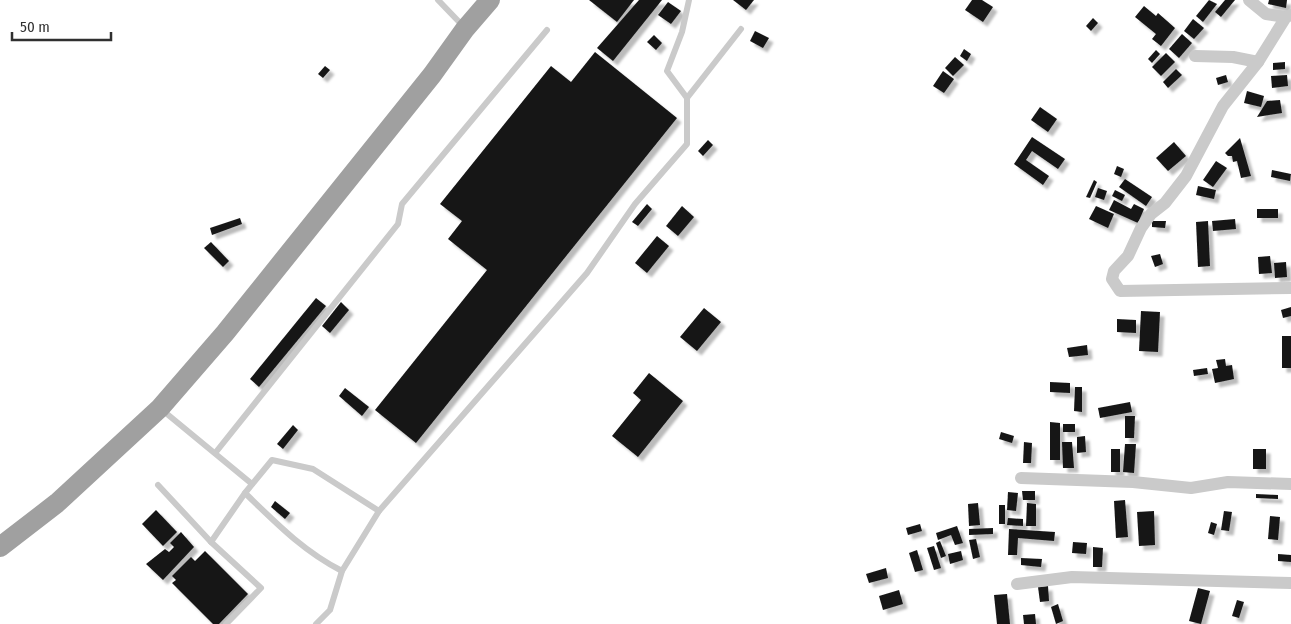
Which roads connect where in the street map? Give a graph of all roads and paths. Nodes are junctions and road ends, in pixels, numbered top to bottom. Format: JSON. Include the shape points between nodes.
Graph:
{"nodes":[{"id":1,"x":438,"y":0,"type":"edge"},
{"id":2,"x":490,"y":0,"type":"edge"},
{"id":3,"x":689,"y":0,"type":"edge"},
{"id":4,"x":1249,"y":0,"type":"edge"},
{"id":5,"x":1289,"y":16,"type":"edge"},
{"id":6,"x":741,"y":28,"type":"dead end"},
{"id":7,"x":466,"y":29,"type":"junction"},
{"id":8,"x":547,"y":30,"type":"dead end"},
{"id":9,"x":1195,"y":56,"type":"dead end"},
{"id":10,"x":1258,"y":62,"type":"junction"},
{"id":11,"x":687,"y":98,"type":"junction"},
{"id":12,"x":1291,"y":288,"type":"edge"},
{"id":13,"x":160,"y":408,"type":"junction"},
{"id":14,"x":216,"y":452,"type":"junction"},
{"id":15,"x":1021,"y":478,"type":"dead end"},
{"id":16,"x":252,"y":484,"type":"junction"},
{"id":17,"x":1291,"y":484,"type":"edge"},
{"id":18,"x":158,"y":485,"type":"dead end"},
{"id":19,"x":245,"y":492,"type":"junction"},
{"id":20,"x":378,"y":512,"type":"junction"},
{"id":21,"x":211,"y":542,"type":"junction"},
{"id":22,"x":0,"y":547,"type":"edge"},
{"id":23,"x":342,"y":571,"type":"junction"},
{"id":24,"x":1291,"y":583,"type":"edge"},
{"id":25,"x":1017,"y":584,"type":"dead end"},
{"id":26,"x":226,"y":624,"type":"edge"},
{"id":27,"x":316,"y":624,"type":"edge"}],
"edges":[{"from":1,"to":7,"type":"lane"},
{"from":2,"to":7,"type":"highway"},
{"from":3,"to":11,"type":"lane","via":[[668,70]]},
{"from":4,"to":5,"type":"street","via":[[1266,14]]},
{"from":5,"to":10,"type":"street"},
{"from":6,"to":11,"type":"lane"},
{"from":7,"to":13,"type":"highway","via":[[225,333]]},
{"from":8,"to":14,"type":"lane","via":[[402,204],[398,224]]},
{"from":9,"to":10,"type":"street","via":[[1233,57]]},
{"from":10,"to":12,"type":"street","via":[[1223,106],[1186,176],[1141,228],[1128,256],[1114,271],[1112,280],[1120,292]]},
{"from":11,"to":20,"type":"lane","via":[[687,144],[635,204],[587,273]]},
{"from":13,"to":14,"type":"lane"},
{"from":13,"to":22,"type":"highway","via":[[57,503]]},
{"from":14,"to":16,"type":"lane"},
{"from":15,"to":17,"type":"street","via":[[1133,482],[1191,488],[1228,482]]},
{"from":16,"to":19,"type":"lane"},
{"from":16,"to":20,"type":"lane","via":[[272,460],[313,469]]},
{"from":18,"to":21,"type":"lane"},
{"from":19,"to":21,"type":"lane"},
{"from":19,"to":23,"type":"lane","via":[[290,538]]},
{"from":20,"to":23,"type":"lane"},
{"from":21,"to":26,"type":"lane","via":[[261,588]]},
{"from":23,"to":27,"type":"lane","via":[[330,610]]},
{"from":24,"to":25,"type":"street","via":[[1072,577]]}]}
